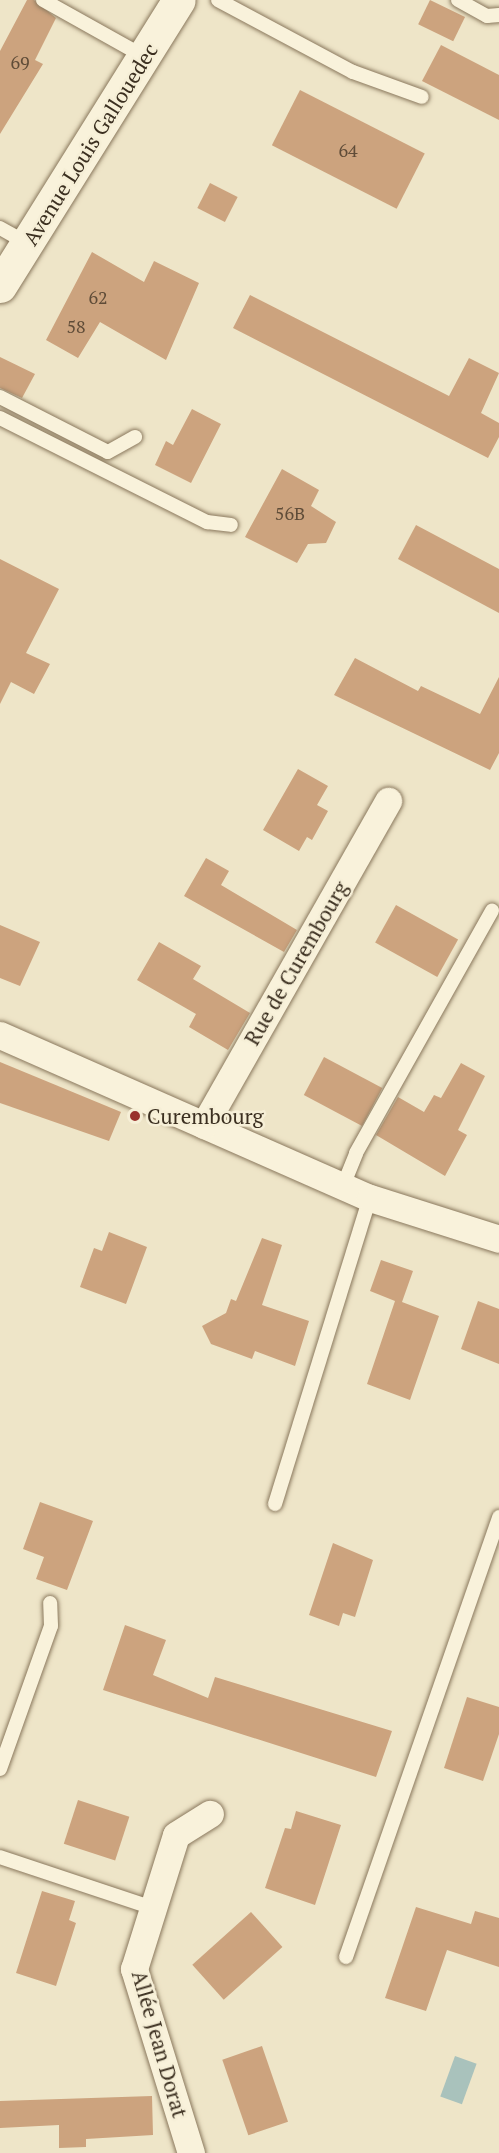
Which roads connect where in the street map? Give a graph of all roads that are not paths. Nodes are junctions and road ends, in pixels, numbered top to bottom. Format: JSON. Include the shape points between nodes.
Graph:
{"nodes":[{"id":1,"x":43,"y":0,"type":"edge"},
{"id":2,"x":179,"y":0,"type":"edge"},
{"id":3,"x":218,"y":0,"type":"edge"},
{"id":4,"x":458,"y":0,"type":"edge"},
{"id":5,"x":499,"y":15,"type":"edge"},
{"id":6,"x":145,"y":57,"type":"junction"},
{"id":7,"x":422,"y":97,"type":"dead end"},
{"id":8,"x":0,"y":228,"type":"edge"},
{"id":9,"x":29,"y":244,"type":"junction"},
{"id":10,"x":0,"y":286,"type":"edge"},
{"id":11,"x":0,"y":397,"type":"edge"},
{"id":12,"x":0,"y":418,"type":"edge"},
{"id":13,"x":135,"y":436,"type":"dead end"},
{"id":14,"x":231,"y":525,"type":"dead end"},
{"id":15,"x":388,"y":801,"type":"dead end"},
{"id":16,"x":492,"y":911,"type":"dead end"},
{"id":17,"x":0,"y":1035,"type":"edge"},
{"id":18,"x":204,"y":1125,"type":"junction"},
{"id":19,"x":343,"y":1186,"type":"junction"},
{"id":20,"x":370,"y":1198,"type":"junction"},
{"id":21,"x":499,"y":1239,"type":"edge"},
{"id":22,"x":275,"y":1504,"type":"dead end"},
{"id":23,"x":499,"y":1517,"type":"edge"},
{"id":24,"x":50,"y":1603,"type":"dead end"},
{"id":25,"x":0,"y":1769,"type":"edge"},
{"id":26,"x":210,"y":1814,"type":"dead end"},
{"id":27,"x":0,"y":1857,"type":"edge"},
{"id":28,"x":153,"y":1908,"type":"junction"},
{"id":29,"x":346,"y":1957,"type":"dead end"},
{"id":30,"x":191,"y":2153,"type":"edge"}],
"edges":[{"from":1,"to":6,"type":"lane"},
{"from":2,"to":6,"type":"main road","name":"Avenue Louis Gallouedec"},
{"from":3,"to":7,"type":"lane","via":[[353,72]]},
{"from":4,"to":5,"type":"lane","via":[[487,16]]},
{"from":6,"to":9,"type":"main road","name":"Avenue Louis Gallouedec"},
{"from":8,"to":9,"type":"lane"},
{"from":9,"to":10,"type":"main road","name":"Avenue Louis Gallouedec"},
{"from":11,"to":13,"type":"lane","via":[[108,452]]},
{"from":12,"to":14,"type":"lane","via":[[207,522]]},
{"from":15,"to":18,"type":"street","name":"Rue de Curembourg"},
{"from":16,"to":19,"type":"lane","via":[[356,1153]]},
{"from":17,"to":18,"type":"street"},
{"from":18,"to":19,"type":"street"},
{"from":19,"to":20,"type":"street"},
{"from":20,"to":21,"type":"street"},
{"from":20,"to":22,"type":"lane"},
{"from":23,"to":29,"type":"lane"},
{"from":24,"to":25,"type":"lane","via":[[51,1626]]},
{"from":26,"to":28,"type":"street","name":"Allée Jean Dorat","via":[[176,1835]]},
{"from":27,"to":28,"type":"lane"},
{"from":28,"to":30,"type":"street","name":"Allée Jean Dorat","via":[[134,1969]]}]}
